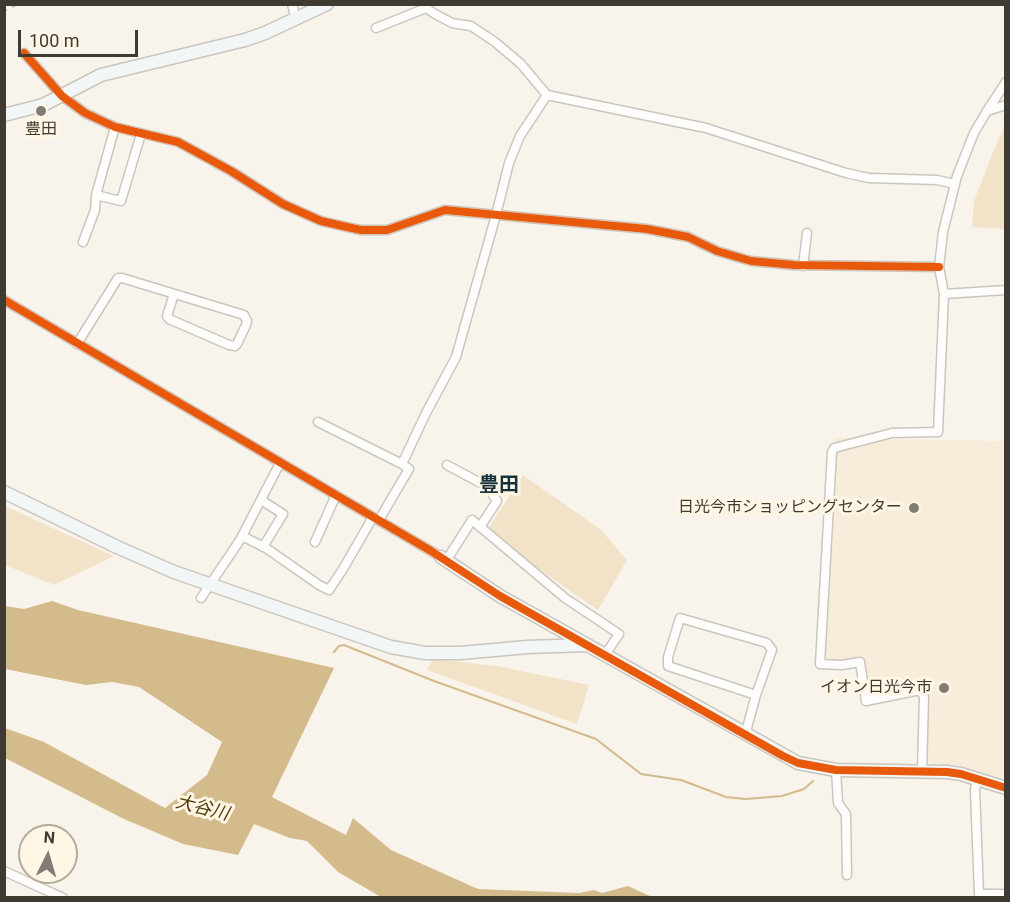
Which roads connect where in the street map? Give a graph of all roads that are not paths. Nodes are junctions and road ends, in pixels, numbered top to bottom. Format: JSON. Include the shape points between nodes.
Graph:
{"nodes":[{"id":1,"x":292,"y":4,"type":"edge"},
{"id":2,"x":327,"y":4,"type":"edge"},
{"id":3,"x":425,"y":6,"type":"edge"},
{"id":4,"x":296,"y":20,"type":"junction"},
{"id":5,"x":376,"y":28,"type":"dead end"},
{"id":6,"x":24,"y":52,"type":"dead end"},
{"id":7,"x":1005,"y":82,"type":"edge"},
{"id":8,"x":547,"y":95,"type":"junction"},
{"id":9,"x":62,"y":96,"type":"junction"},
{"id":10,"x":1005,"y":105,"type":"edge"},
{"id":11,"x":987,"y":111,"type":"junction"},
{"id":12,"x":4,"y":115,"type":"edge"},
{"id":13,"x":115,"y":127,"type":"junction"},
{"id":14,"x":141,"y":134,"type":"junction"},
{"id":15,"x":955,"y":183,"type":"junction"},
{"id":16,"x":96,"y":195,"type":"junction"},
{"id":17,"x":496,"y":215,"type":"junction"},
{"id":18,"x":807,"y":232,"type":"dead end"},
{"id":19,"x":83,"y":242,"type":"dead end"},
{"id":20,"x":803,"y":266,"type":"junction"},
{"id":21,"x":939,"y":267,"type":"junction"},
{"id":22,"x":1005,"y":290,"type":"edge"},
{"id":23,"x":174,"y":294,"type":"junction"},
{"id":24,"x":944,"y":294,"type":"junction"},
{"id":25,"x":4,"y":300,"type":"edge"},
{"id":26,"x":77,"y":344,"type":"junction"},
{"id":27,"x":318,"y":422,"type":"dead end"},
{"id":28,"x":280,"y":463,"type":"junction"},
{"id":29,"x":402,"y":464,"type":"junction"},
{"id":30,"x":447,"y":465,"type":"dead end"},
{"id":31,"x":4,"y":492,"type":"edge"},
{"id":32,"x":336,"y":495,"type":"junction"},
{"id":33,"x":261,"y":500,"type":"junction"},
{"id":34,"x":376,"y":519,"type":"junction"},
{"id":35,"x":480,"y":527,"type":"junction"},
{"id":36,"x":242,"y":536,"type":"junction"},
{"id":37,"x":315,"y":542,"type":"dead end"},
{"id":38,"x":263,"y":547,"type":"junction"},
{"id":39,"x":443,"y":559,"type":"junction"},
{"id":40,"x":210,"y":584,"type":"junction"},
{"id":41,"x":201,"y":598,"type":"dead end"},
{"id":42,"x":588,"y":645,"type":"junction"},
{"id":43,"x":605,"y":655,"type":"junction"},
{"id":44,"x":756,"y":695,"type":"junction"},
{"id":45,"x":745,"y":735,"type":"junction"},
{"id":46,"x":836,"y":770,"type":"junction"},
{"id":47,"x":922,"y":771,"type":"junction"},
{"id":48,"x":977,"y":779,"type":"junction"},
{"id":49,"x":1005,"y":788,"type":"edge"},
{"id":50,"x":4,"y":871,"type":"edge"},
{"id":51,"x":848,"y":875,"type":"dead end"},
{"id":52,"x":1005,"y":894,"type":"edge"},
{"id":53,"x":63,"y":897,"type":"edge"}],
"edges":[{"from":1,"to":4,"type":"street"},
{"from":2,"to":4,"type":"street"},
{"from":3,"to":5,"type":"street"},
{"from":3,"to":8,"type":"street","via":[[452,23],[471,26],[495,42],[521,64]]},
{"from":4,"to":9,"type":"street","via":[[245,40],[101,75]]},
{"from":6,"to":9,"type":"street"},
{"from":7,"to":11,"type":"street"},
{"from":8,"to":15,"type":"street","via":[[706,128],[858,176]]},
{"from":8,"to":17,"type":"street","via":[[514,149]]},
{"from":9,"to":12,"type":"street"},
{"from":9,"to":13,"type":"street"},
{"from":10,"to":11,"type":"street"},
{"from":11,"to":15,"type":"street"},
{"from":13,"to":14,"type":"street"},
{"from":13,"to":16,"type":"street"},
{"from":14,"to":16,"type":"street","via":[[121,201]]},
{"from":14,"to":17,"type":"street","via":[[178,142],[283,204],[321,221],[347,227],[387,230],[445,210]]},
{"from":15,"to":21,"type":"street"},
{"from":16,"to":19,"type":"street","via":[[95,210]]},
{"from":17,"to":20,"type":"street","via":[[647,229],[688,237],[751,261]]},
{"from":17,"to":29,"type":"street","via":[[456,357]]},
{"from":18,"to":20,"type":"street"},
{"from":20,"to":21,"type":"street"},
{"from":21,"to":24,"type":"street"},
{"from":22,"to":24,"type":"street"},
{"from":23,"to":23,"type":"street","via":[[244,315],[247,321],[237,344],[229,345],[169,319]]},
{"from":23,"to":26,"type":"street","via":[[118,278]]},
{"from":24,"to":47,"type":"street","via":[[938,432],[892,433],[834,448],[832,452],[820,664],[860,662],[866,702],[921,691]]},
{"from":25,"to":26,"type":"street"},
{"from":26,"to":28,"type":"street"},
{"from":27,"to":29,"type":"street"},
{"from":28,"to":32,"type":"street"},
{"from":28,"to":33,"type":"street"},
{"from":29,"to":34,"type":"street","via":[[409,469]]},
{"from":30,"to":35,"type":"street","via":[[488,487],[497,501]]},
{"from":31,"to":40,"type":"street","via":[[117,547]]},
{"from":32,"to":34,"type":"street"},
{"from":32,"to":37,"type":"street"},
{"from":33,"to":36,"type":"street"},
{"from":33,"to":38,"type":"street","via":[[283,514]]},
{"from":34,"to":38,"type":"street","via":[[329,590]]},
{"from":34,"to":39,"type":"street"},
{"from":35,"to":39,"type":"street","via":[[472,520]]},
{"from":35,"to":43,"type":"street","via":[[565,598],[618,634]]},
{"from":36,"to":38,"type":"street"},
{"from":36,"to":40,"type":"street"},
{"from":39,"to":42,"type":"street"},
{"from":40,"to":41,"type":"street"},
{"from":40,"to":42,"type":"street","via":[[407,651],[461,653]]},
{"from":42,"to":43,"type":"street"},
{"from":43,"to":45,"type":"street"},
{"from":44,"to":44,"type":"street","via":[[772,650],[767,643],[680,618],[668,666]]},
{"from":44,"to":45,"type":"street"},
{"from":45,"to":46,"type":"street","via":[[798,763]]},
{"from":46,"to":47,"type":"street"},
{"from":46,"to":51,"type":"street","via":[[838,803],[846,813]]},
{"from":47,"to":48,"type":"street"},
{"from":48,"to":49,"type":"street"},
{"from":48,"to":52,"type":"street","via":[[980,894]]},
{"from":50,"to":53,"type":"street"}]}
